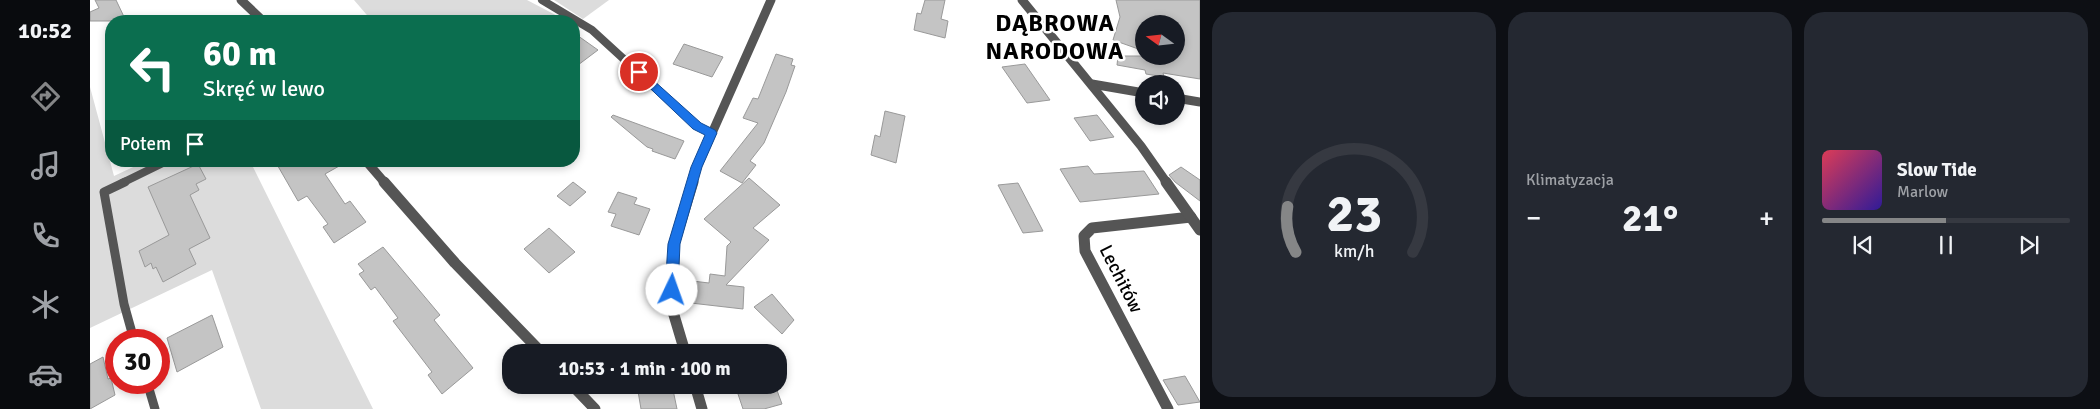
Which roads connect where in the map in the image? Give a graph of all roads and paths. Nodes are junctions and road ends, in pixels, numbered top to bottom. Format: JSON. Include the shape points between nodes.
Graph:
{"nodes":[{"id":1,"x":241,"y":0,"type":"edge"},
{"id":2,"x":542,"y":0,"type":"edge"},
{"id":3,"x":771,"y":0,"type":"edge"},
{"id":4,"x":1022,"y":0,"type":"edge"},
{"id":5,"x":257,"y":15,"type":"edge"},
{"id":6,"x":567,"y":15,"type":"edge"},
{"id":7,"x":580,"y":23,"type":"edge"},
{"id":8,"x":1092,"y":84,"type":"junction"},
{"id":9,"x":1135,"y":91,"type":"edge"},
{"id":10,"x":1185,"y":100,"type":"edge"},
{"id":11,"x":1200,"y":102,"type":"edge"},
{"id":12,"x":712,"y":133,"type":"junction"},
{"id":13,"x":155,"y":167,"type":"edge"},
{"id":14,"x":371,"y":167,"type":"edge"},
{"id":15,"x":1191,"y":216,"type":"junction"},
{"id":16,"x":1200,"y":230,"type":"edge"},
{"id":17,"x":131,"y":329,"type":"edge"},
{"id":18,"x":533,"y":344,"type":"edge"},
{"id":19,"x":683,"y":344,"type":"edge"},
{"id":20,"x":151,"y":394,"type":"edge"},
{"id":21,"x":581,"y":394,"type":"edge"},
{"id":22,"x":698,"y":394,"type":"edge"},
{"id":23,"x":155,"y":409,"type":"edge"},
{"id":24,"x":595,"y":409,"type":"edge"},
{"id":25,"x":702,"y":409,"type":"edge"},
{"id":26,"x":1168,"y":409,"type":"edge"}],
"edges":[{"from":1,"to":5,"type":"street"},
{"from":2,"to":6,"type":"lane"},
{"from":3,"to":12,"type":"street"},
{"from":4,"to":8,"type":"street"},
{"from":7,"to":12,"type":"lane","via":[[592,30],[697,126]]},
{"from":8,"to":9,"type":"street"},
{"from":8,"to":15,"type":"street"},
{"from":10,"to":11,"type":"street"},
{"from":12,"to":19,"type":"street","via":[[697,167],[674,244],[671,305]]},
{"from":13,"to":17,"type":"lane","via":[[104,192]]},
{"from":14,"to":18,"type":"street","via":[[455,263]]},
{"from":15,"to":16,"type":"street"},
{"from":15,"to":26,"type":"street","name":"Lechitów","via":[[1092,228],[1084,236],[1085,251]]},
{"from":20,"to":23,"type":"lane"},
{"from":21,"to":24,"type":"street"},
{"from":22,"to":25,"type":"street"}]}
